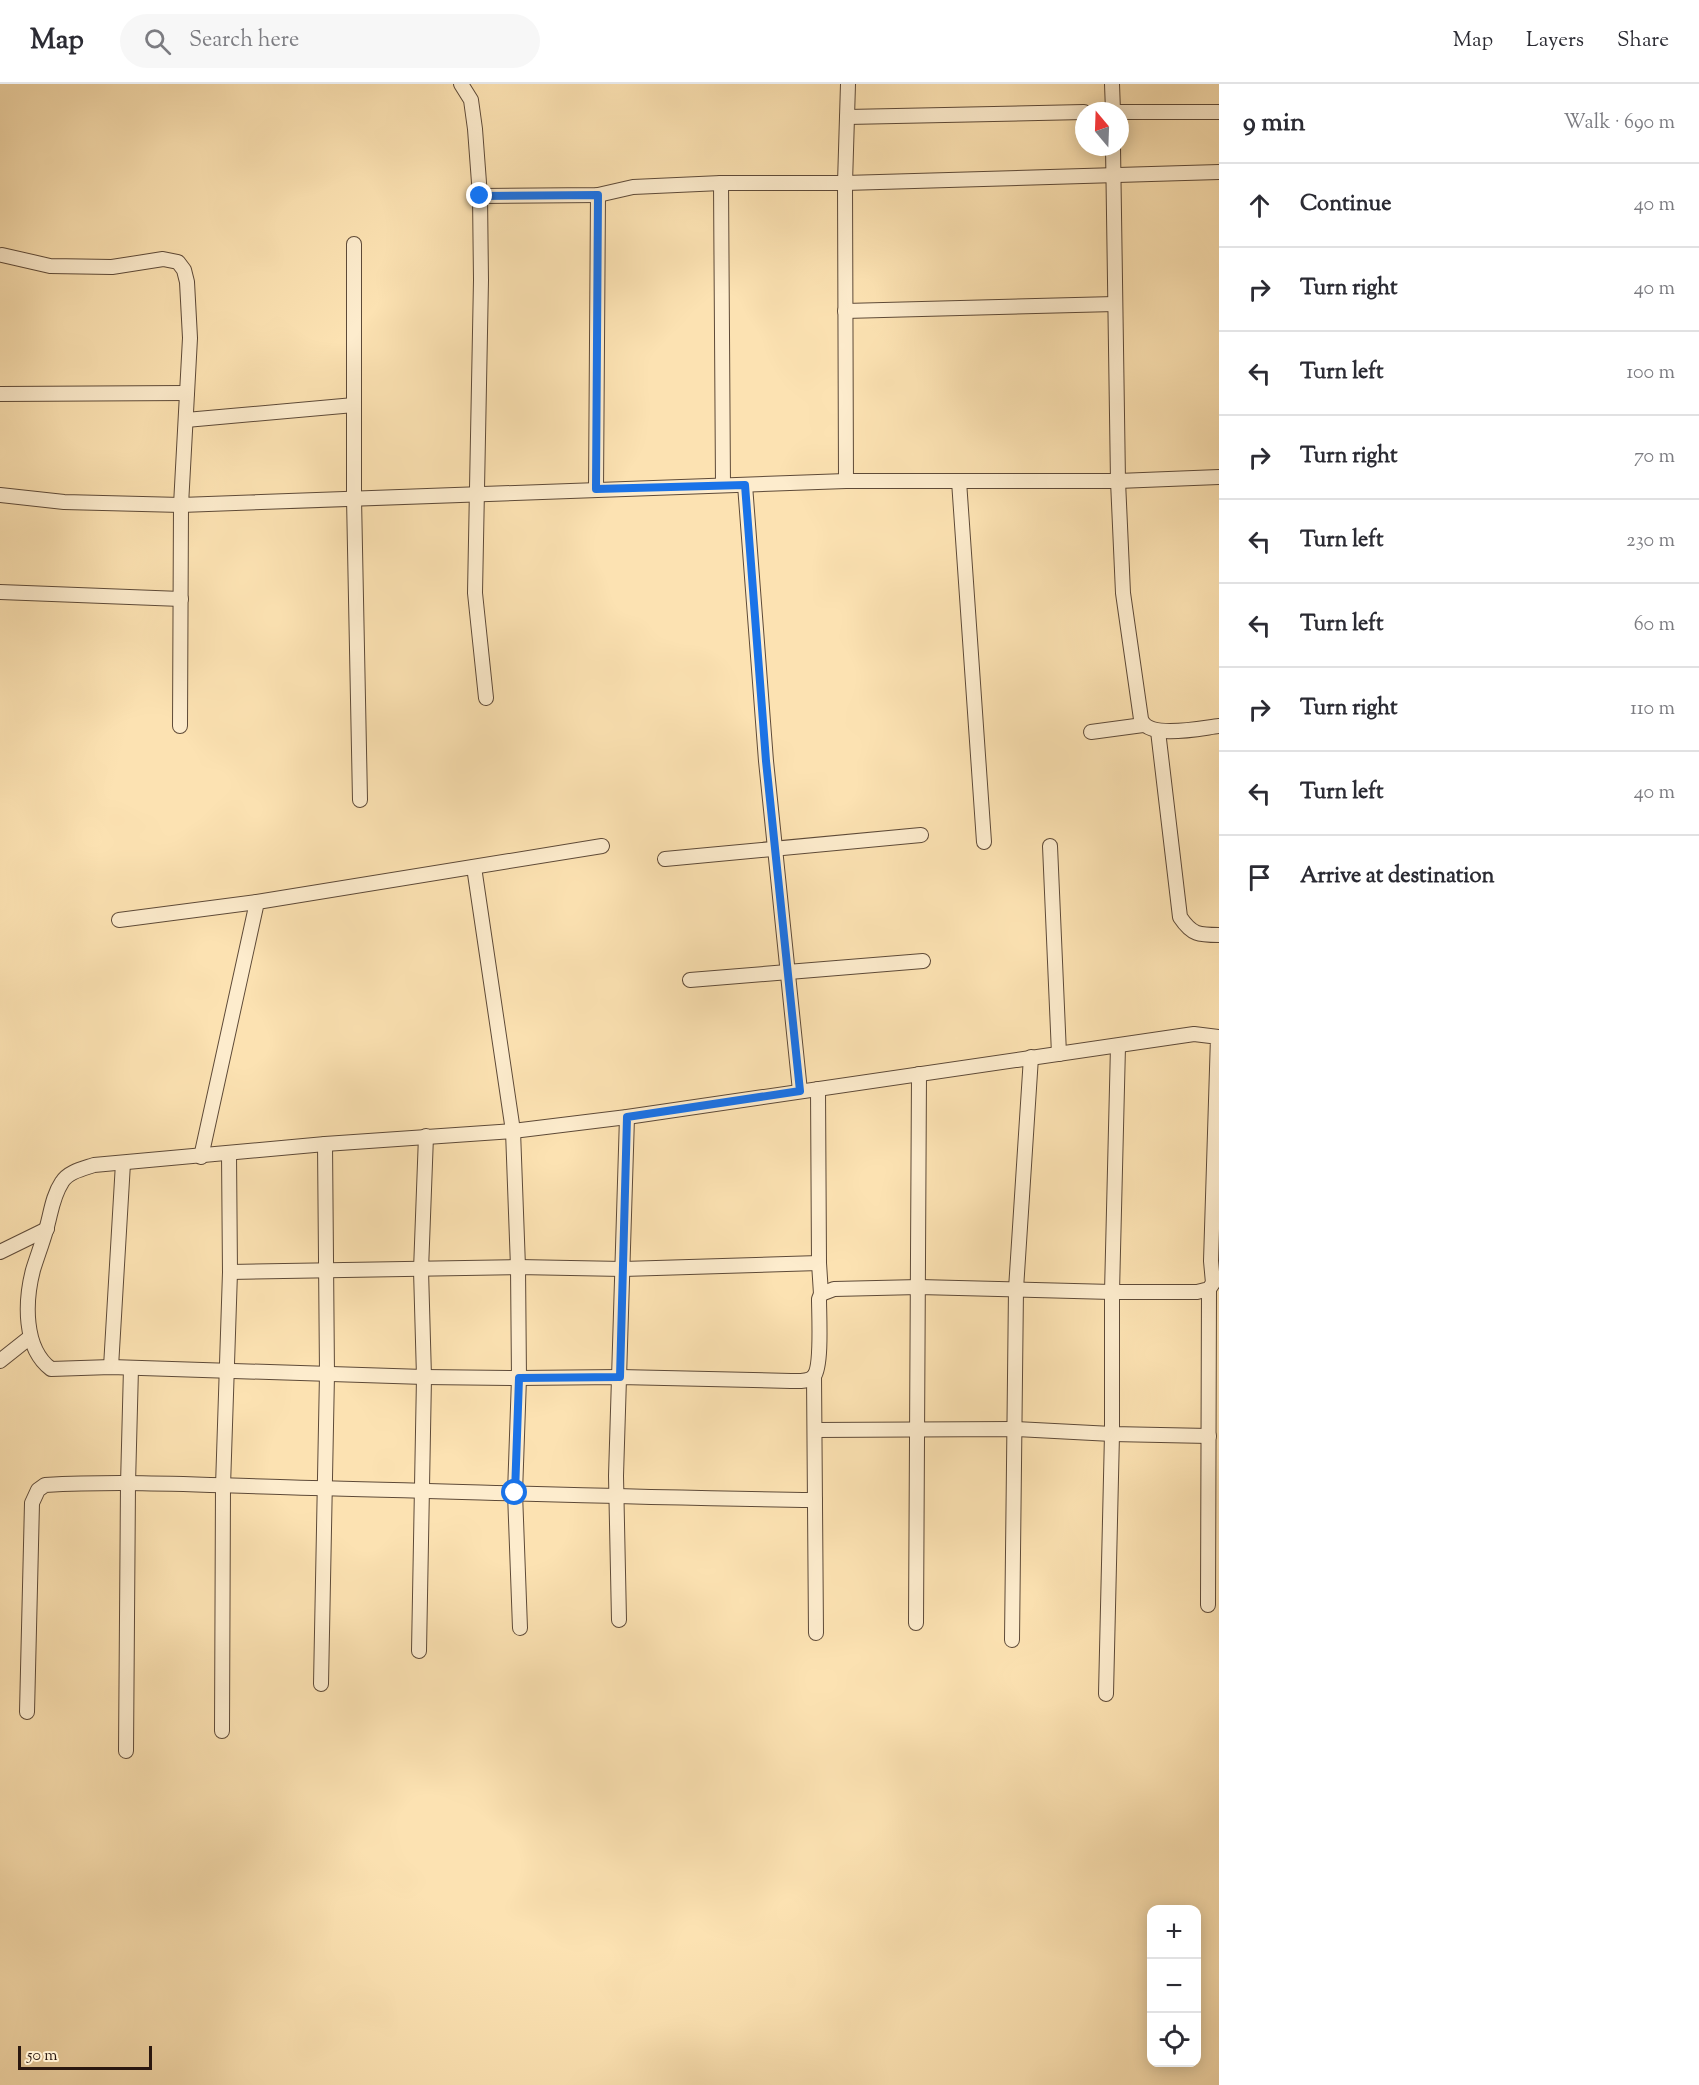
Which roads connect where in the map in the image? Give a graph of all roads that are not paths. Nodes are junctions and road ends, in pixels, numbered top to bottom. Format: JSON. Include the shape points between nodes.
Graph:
{"nodes":[{"id":1,"x":461,"y":84,"type":"edge"},
{"id":2,"x":848,"y":84,"type":"edge"},
{"id":3,"x":1112,"y":84,"type":"edge"},
{"id":4,"x":1113,"y":102,"type":"edge"},
{"id":5,"x":1075,"y":112,"type":"edge"},
{"id":6,"x":1129,"y":112,"type":"edge"},
{"id":7,"x":1219,"y":112,"type":"edge"},
{"id":8,"x":847,"y":117,"type":"junction"},
{"id":9,"x":1113,"y":156,"type":"edge"},
{"id":10,"x":1219,"y":172,"type":"edge"},
{"id":11,"x":1114,"y":174,"type":"junction"},
{"id":12,"x":721,"y":183,"type":"junction"},
{"id":13,"x":845,"y":183,"type":"junction"},
{"id":14,"x":598,"y":195,"type":"junction"},
{"id":15,"x":480,"y":196,"type":"junction"},
{"id":16,"x":354,"y":244,"type":"dead end"},
{"id":17,"x":2,"y":255,"type":"dead end"},
{"id":18,"x":1115,"y":304,"type":"junction"},
{"id":19,"x":846,"y":311,"type":"junction"},
{"id":20,"x":187,"y":393,"type":"junction"},
{"id":21,"x":0,"y":394,"type":"edge"},
{"id":22,"x":354,"y":405,"type":"junction"},
{"id":23,"x":186,"y":420,"type":"junction"},
{"id":24,"x":1219,"y":477,"type":"edge"},
{"id":25,"x":846,"y":481,"type":"junction"},
{"id":26,"x":958,"y":481,"type":"junction"},
{"id":27,"x":1118,"y":481,"type":"junction"},
{"id":28,"x":723,"y":485,"type":"junction"},
{"id":29,"x":745,"y":485,"type":"junction"},
{"id":30,"x":596,"y":489,"type":"junction"},
{"id":31,"x":477,"y":493,"type":"junction"},
{"id":32,"x":0,"y":495,"type":"edge"},
{"id":33,"x":354,"y":498,"type":"junction"},
{"id":34,"x":181,"y":505,"type":"junction"},
{"id":35,"x":0,"y":592,"type":"edge"},
{"id":36,"x":181,"y":598,"type":"junction"},
{"id":37,"x":486,"y":698,"type":"dead end"},
{"id":38,"x":1143,"y":725,"type":"junction"},
{"id":39,"x":180,"y":726,"type":"dead end"},
{"id":40,"x":1219,"y":726,"type":"edge"},
{"id":41,"x":1158,"y":731,"type":"junction"},
{"id":42,"x":1091,"y":732,"type":"dead end"},
{"id":43,"x":360,"y":800,"type":"dead end"},
{"id":44,"x":921,"y":835,"type":"dead end"},
{"id":45,"x":984,"y":842,"type":"dead end"},
{"id":46,"x":602,"y":846,"type":"dead end"},
{"id":47,"x":1050,"y":846,"type":"dead end"},
{"id":48,"x":775,"y":849,"type":"junction"},
{"id":49,"x":664,"y":859,"type":"dead end"},
{"id":50,"x":474,"y":867,"type":"junction"},
{"id":51,"x":257,"y":902,"type":"junction"},
{"id":52,"x":119,"y":920,"type":"dead end"},
{"id":53,"x":1219,"y":935,"type":"edge"},
{"id":54,"x":923,"y":961,"type":"dead end"},
{"id":55,"x":787,"y":971,"type":"junction"},
{"id":56,"x":690,"y":980,"type":"dead end"},
{"id":57,"x":1219,"y":1036,"type":"edge"},
{"id":58,"x":1118,"y":1047,"type":"junction"},
{"id":59,"x":1059,"y":1054,"type":"junction"},
{"id":60,"x":1031,"y":1057,"type":"junction"},
{"id":61,"x":919,"y":1074,"type":"junction"},
{"id":62,"x":818,"y":1089,"type":"junction"},
{"id":63,"x":800,"y":1091,"type":"junction"},
{"id":64,"x":627,"y":1117,"type":"junction"},
{"id":65,"x":513,"y":1131,"type":"junction"},
{"id":66,"x":426,"y":1136,"type":"junction"},
{"id":67,"x":325,"y":1144,"type":"junction"},
{"id":68,"x":229,"y":1154,"type":"junction"},
{"id":69,"x":201,"y":1157,"type":"junction"},
{"id":70,"x":123,"y":1164,"type":"junction"},
{"id":71,"x":47,"y":1229,"type":"junction"},
{"id":72,"x":0,"y":1252,"type":"edge"},
{"id":73,"x":819,"y":1263,"type":"junction"},
{"id":74,"x":518,"y":1267,"type":"junction"},
{"id":75,"x":623,"y":1269,"type":"junction"},
{"id":76,"x":421,"y":1270,"type":"junction"},
{"id":77,"x":326,"y":1271,"type":"junction"},
{"id":78,"x":230,"y":1272,"type":"junction"},
{"id":79,"x":919,"y":1287,"type":"junction"},
{"id":80,"x":1016,"y":1289,"type":"junction"},
{"id":81,"x":1209,"y":1289,"type":"junction"},
{"id":82,"x":1112,"y":1292,"type":"junction"},
{"id":83,"x":821,"y":1294,"type":"junction"},
{"id":84,"x":29,"y":1338,"type":"junction"},
{"id":85,"x":0,"y":1361,"type":"edge"},
{"id":86,"x":111,"y":1367,"type":"junction"},
{"id":87,"x":131,"y":1368,"type":"junction"},
{"id":88,"x":228,"y":1372,"type":"junction"},
{"id":89,"x":327,"y":1374,"type":"junction"},
{"id":90,"x":814,"y":1376,"type":"junction"},
{"id":91,"x":423,"y":1377,"type":"junction"},
{"id":92,"x":620,"y":1377,"type":"junction"},
{"id":93,"x":519,"y":1378,"type":"junction"},
{"id":94,"x":917,"y":1429,"type":"junction"},
{"id":95,"x":1014,"y":1429,"type":"junction"},
{"id":96,"x":815,"y":1430,"type":"junction"},
{"id":97,"x":1112,"y":1434,"type":"junction"},
{"id":98,"x":1209,"y":1436,"type":"junction"},
{"id":99,"x":128,"y":1484,"type":"junction"},
{"id":100,"x":223,"y":1486,"type":"junction"},
{"id":101,"x":323,"y":1488,"type":"junction"},
{"id":102,"x":420,"y":1491,"type":"junction"},
{"id":103,"x":515,"y":1493,"type":"junction"},
{"id":104,"x":618,"y":1498,"type":"junction"},
{"id":105,"x":815,"y":1500,"type":"junction"},
{"id":106,"x":1208,"y":1605,"type":"dead end"},
{"id":107,"x":619,"y":1620,"type":"dead end"},
{"id":108,"x":916,"y":1623,"type":"dead end"},
{"id":109,"x":520,"y":1628,"type":"dead end"},
{"id":110,"x":816,"y":1633,"type":"dead end"},
{"id":111,"x":1012,"y":1640,"type":"dead end"},
{"id":112,"x":419,"y":1651,"type":"dead end"},
{"id":113,"x":321,"y":1684,"type":"dead end"},
{"id":114,"x":1106,"y":1694,"type":"dead end"},
{"id":115,"x":27,"y":1712,"type":"dead end"},
{"id":116,"x":222,"y":1731,"type":"dead end"},
{"id":117,"x":126,"y":1750,"type":"dead end"}],
"edges":[{"from":1,"to":15,"type":"street","via":[[471,100]]},
{"from":2,"to":8,"type":"street"},
{"from":3,"to":4,"type":"street"},
{"from":5,"to":8,"type":"street"},
{"from":6,"to":7,"type":"street"},
{"from":8,"to":13,"type":"street"},
{"from":9,"to":11,"type":"street"},
{"from":10,"to":11,"type":"street"},
{"from":11,"to":13,"type":"street"},
{"from":11,"to":18,"type":"street"},
{"from":12,"to":13,"type":"street"},
{"from":12,"to":14,"type":"street","via":[[633,187]]},
{"from":12,"to":28,"type":"street"},
{"from":13,"to":19,"type":"street"},
{"from":14,"to":15,"type":"street"},
{"from":14,"to":30,"type":"street"},
{"from":15,"to":31,"type":"street"},
{"from":16,"to":22,"type":"street"},
{"from":17,"to":20,"type":"street","via":[[50,266],[112,267],[164,259],[178,262],[187,282]]},
{"from":18,"to":19,"type":"street"},
{"from":18,"to":27,"type":"street"},
{"from":19,"to":25,"type":"street"},
{"from":20,"to":21,"type":"street"},
{"from":20,"to":23,"type":"street"},
{"from":22,"to":23,"type":"street"},
{"from":22,"to":33,"type":"street"},
{"from":23,"to":34,"type":"street"},
{"from":24,"to":27,"type":"street"},
{"from":25,"to":26,"type":"street"},
{"from":25,"to":29,"type":"street"},
{"from":26,"to":27,"type":"street"},
{"from":26,"to":45,"type":"street"},
{"from":27,"to":38,"type":"street","via":[[1123,593]]},
{"from":28,"to":29,"type":"street"},
{"from":28,"to":30,"type":"street"},
{"from":29,"to":48,"type":"street"},
{"from":30,"to":31,"type":"street"},
{"from":31,"to":33,"type":"street"},
{"from":31,"to":37,"type":"street","via":[[475,593]]},
{"from":32,"to":34,"type":"street","via":[[64,502]]},
{"from":33,"to":34,"type":"street"},
{"from":33,"to":43,"type":"street"},
{"from":34,"to":36,"type":"street"},
{"from":35,"to":36,"type":"street"},
{"from":36,"to":39,"type":"street"},
{"from":38,"to":41,"type":"street"},
{"from":38,"to":42,"type":"street"},
{"from":40,"to":41,"type":"street"},
{"from":41,"to":53,"type":"street","via":[[1180,917],[1188,929],[1200,935]]},
{"from":44,"to":48,"type":"street"},
{"from":46,"to":50,"type":"street"},
{"from":47,"to":59,"type":"street"},
{"from":48,"to":49,"type":"street"},
{"from":48,"to":55,"type":"street"},
{"from":50,"to":51,"type":"street"},
{"from":50,"to":65,"type":"street"},
{"from":51,"to":52,"type":"street"},
{"from":51,"to":69,"type":"street"},
{"from":54,"to":55,"type":"street"},
{"from":55,"to":56,"type":"street"},
{"from":55,"to":63,"type":"street"},
{"from":57,"to":58,"type":"street","via":[[1194,1034]]},
{"from":57,"to":81,"type":"street","via":[[1213,1283]]},
{"from":58,"to":59,"type":"street"},
{"from":58,"to":82,"type":"street"},
{"from":59,"to":60,"type":"street"},
{"from":60,"to":61,"type":"street"},
{"from":60,"to":80,"type":"street"},
{"from":61,"to":62,"type":"street"},
{"from":61,"to":79,"type":"street"},
{"from":62,"to":63,"type":"street"},
{"from":62,"to":73,"type":"street"},
{"from":63,"to":64,"type":"street"},
{"from":64,"to":65,"type":"street"},
{"from":64,"to":75,"type":"street"},
{"from":65,"to":66,"type":"street"},
{"from":65,"to":74,"type":"street"},
{"from":66,"to":67,"type":"street"},
{"from":66,"to":76,"type":"street"},
{"from":67,"to":68,"type":"street"},
{"from":67,"to":77,"type":"street"},
{"from":68,"to":69,"type":"street"},
{"from":68,"to":78,"type":"street"},
{"from":69,"to":70,"type":"street"},
{"from":70,"to":71,"type":"street","via":[[94,1165],[62,1180]]},
{"from":70,"to":86,"type":"street"},
{"from":71,"to":72,"type":"street"},
{"from":71,"to":84,"type":"street","via":[[32,1272]]},
{"from":73,"to":75,"type":"street"},
{"from":73,"to":83,"type":"street"},
{"from":74,"to":75,"type":"street"},
{"from":74,"to":76,"type":"street"},
{"from":74,"to":93,"type":"street"},
{"from":75,"to":92,"type":"street"},
{"from":76,"to":77,"type":"street"},
{"from":76,"to":91,"type":"street"},
{"from":77,"to":78,"type":"street"},
{"from":77,"to":89,"type":"street"},
{"from":78,"to":88,"type":"street"},
{"from":79,"to":80,"type":"street"},
{"from":79,"to":83,"type":"street","via":[[834,1289]]},
{"from":79,"to":94,"type":"street"},
{"from":80,"to":82,"type":"street"},
{"from":80,"to":95,"type":"street"},
{"from":81,"to":82,"type":"street"},
{"from":81,"to":98,"type":"street"},
{"from":82,"to":97,"type":"street"},
{"from":83,"to":90,"type":"street","via":[[818,1365]]},
{"from":84,"to":85,"type":"street"},
{"from":84,"to":86,"type":"street","via":[[51,1369]]},
{"from":86,"to":87,"type":"street"},
{"from":87,"to":88,"type":"street"},
{"from":87,"to":99,"type":"street"},
{"from":88,"to":89,"type":"street"},
{"from":88,"to":100,"type":"street"},
{"from":89,"to":91,"type":"street"},
{"from":89,"to":101,"type":"street"},
{"from":90,"to":92,"type":"street","via":[[791,1381]]},
{"from":90,"to":96,"type":"street"},
{"from":91,"to":93,"type":"street"},
{"from":91,"to":102,"type":"street"},
{"from":92,"to":93,"type":"street"},
{"from":92,"to":104,"type":"street"},
{"from":93,"to":103,"type":"street"},
{"from":94,"to":95,"type":"street"},
{"from":94,"to":96,"type":"street"},
{"from":94,"to":108,"type":"street"},
{"from":95,"to":97,"type":"street"},
{"from":95,"to":111,"type":"street"},
{"from":96,"to":105,"type":"street"},
{"from":97,"to":98,"type":"street"},
{"from":97,"to":114,"type":"street"},
{"from":98,"to":106,"type":"street"},
{"from":99,"to":100,"type":"street"},
{"from":99,"to":115,"type":"street","via":[[45,1485],[32,1503]]},
{"from":99,"to":117,"type":"street"},
{"from":100,"to":101,"type":"street"},
{"from":100,"to":116,"type":"street"},
{"from":101,"to":102,"type":"street"},
{"from":101,"to":113,"type":"street"},
{"from":102,"to":103,"type":"street"},
{"from":102,"to":112,"type":"street"},
{"from":103,"to":104,"type":"street"},
{"from":103,"to":109,"type":"street"},
{"from":104,"to":105,"type":"street"},
{"from":104,"to":107,"type":"street"},
{"from":105,"to":110,"type":"street"}]}
